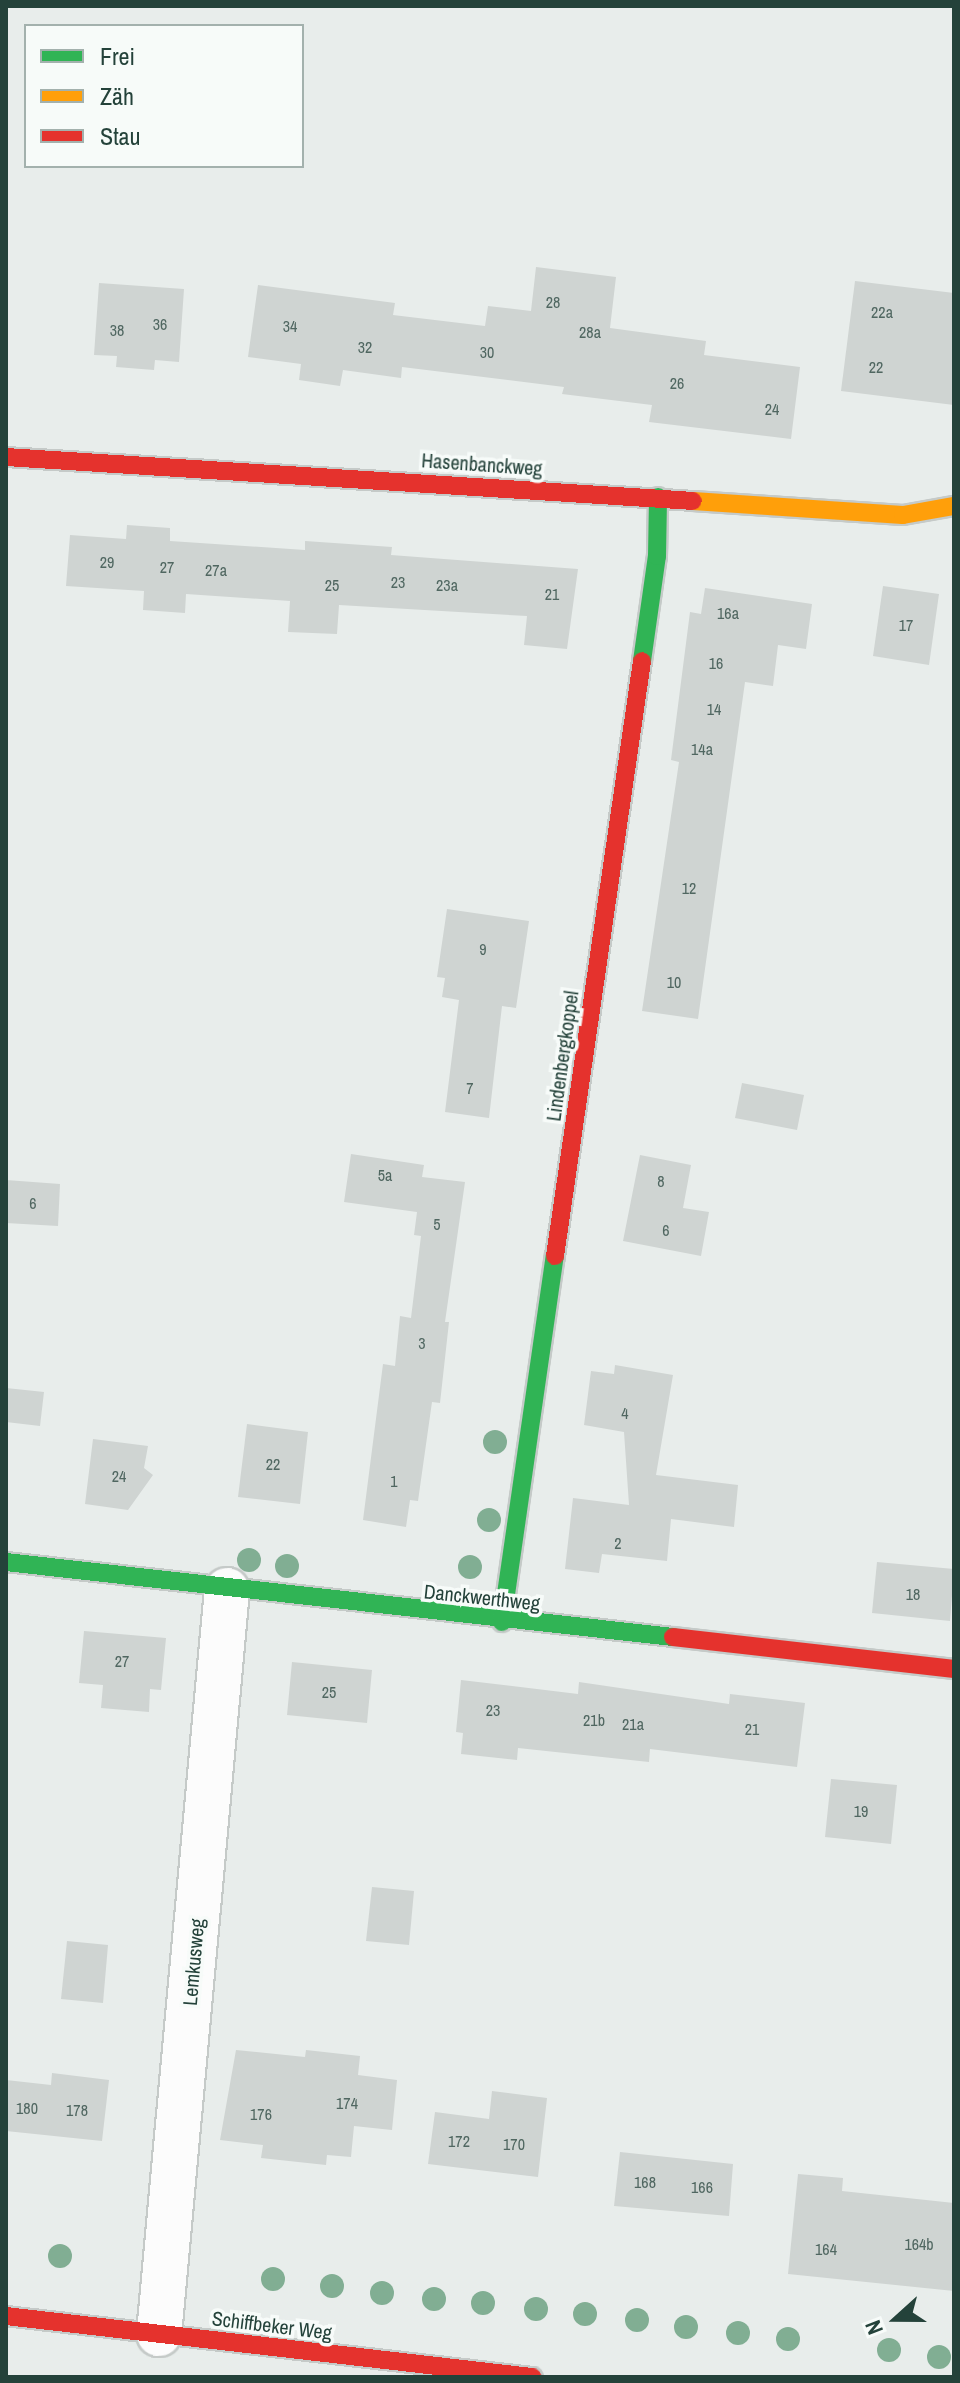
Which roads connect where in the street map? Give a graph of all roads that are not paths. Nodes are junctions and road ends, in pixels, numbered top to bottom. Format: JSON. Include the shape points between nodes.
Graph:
{"nodes":[{"id":1,"x":6,"y":457,"type":"edge"},
{"id":2,"x":658,"y":497,"type":"junction"},
{"id":3,"x":954,"y":506,"type":"edge"},
{"id":4,"x":6,"y":1562,"type":"edge"},
{"id":5,"x":227,"y":1590,"type":"junction"},
{"id":6,"x":502,"y":1622,"type":"junction"},
{"id":7,"x":954,"y":1669,"type":"edge"},
{"id":8,"x":6,"y":2316,"type":"edge"},
{"id":9,"x":159,"y":2334,"type":"junction"},
{"id":10,"x":532,"y":2377,"type":"edge"}],
"edges":[{"from":1,"to":2,"type":"street","name":"Hasenbanckweg"},
{"from":2,"to":3,"type":"street","name":"Hasenbanckweg","via":[[903,515]]},
{"from":2,"to":6,"type":"street","name":"Lindenbergkoppel","via":[[657,556]]},
{"from":4,"to":5,"type":"street","name":"Danckwerthweg"},
{"from":5,"to":6,"type":"street","name":"Danckwerthweg"},
{"from":5,"to":9,"type":"street","name":"Lemkusweg"},
{"from":6,"to":7,"type":"street","name":"Danckwerthweg"},
{"from":8,"to":9,"type":"street","name":"Schiffbeker Weg"},
{"from":9,"to":10,"type":"street","name":"Schiffbeker Weg"}]}
